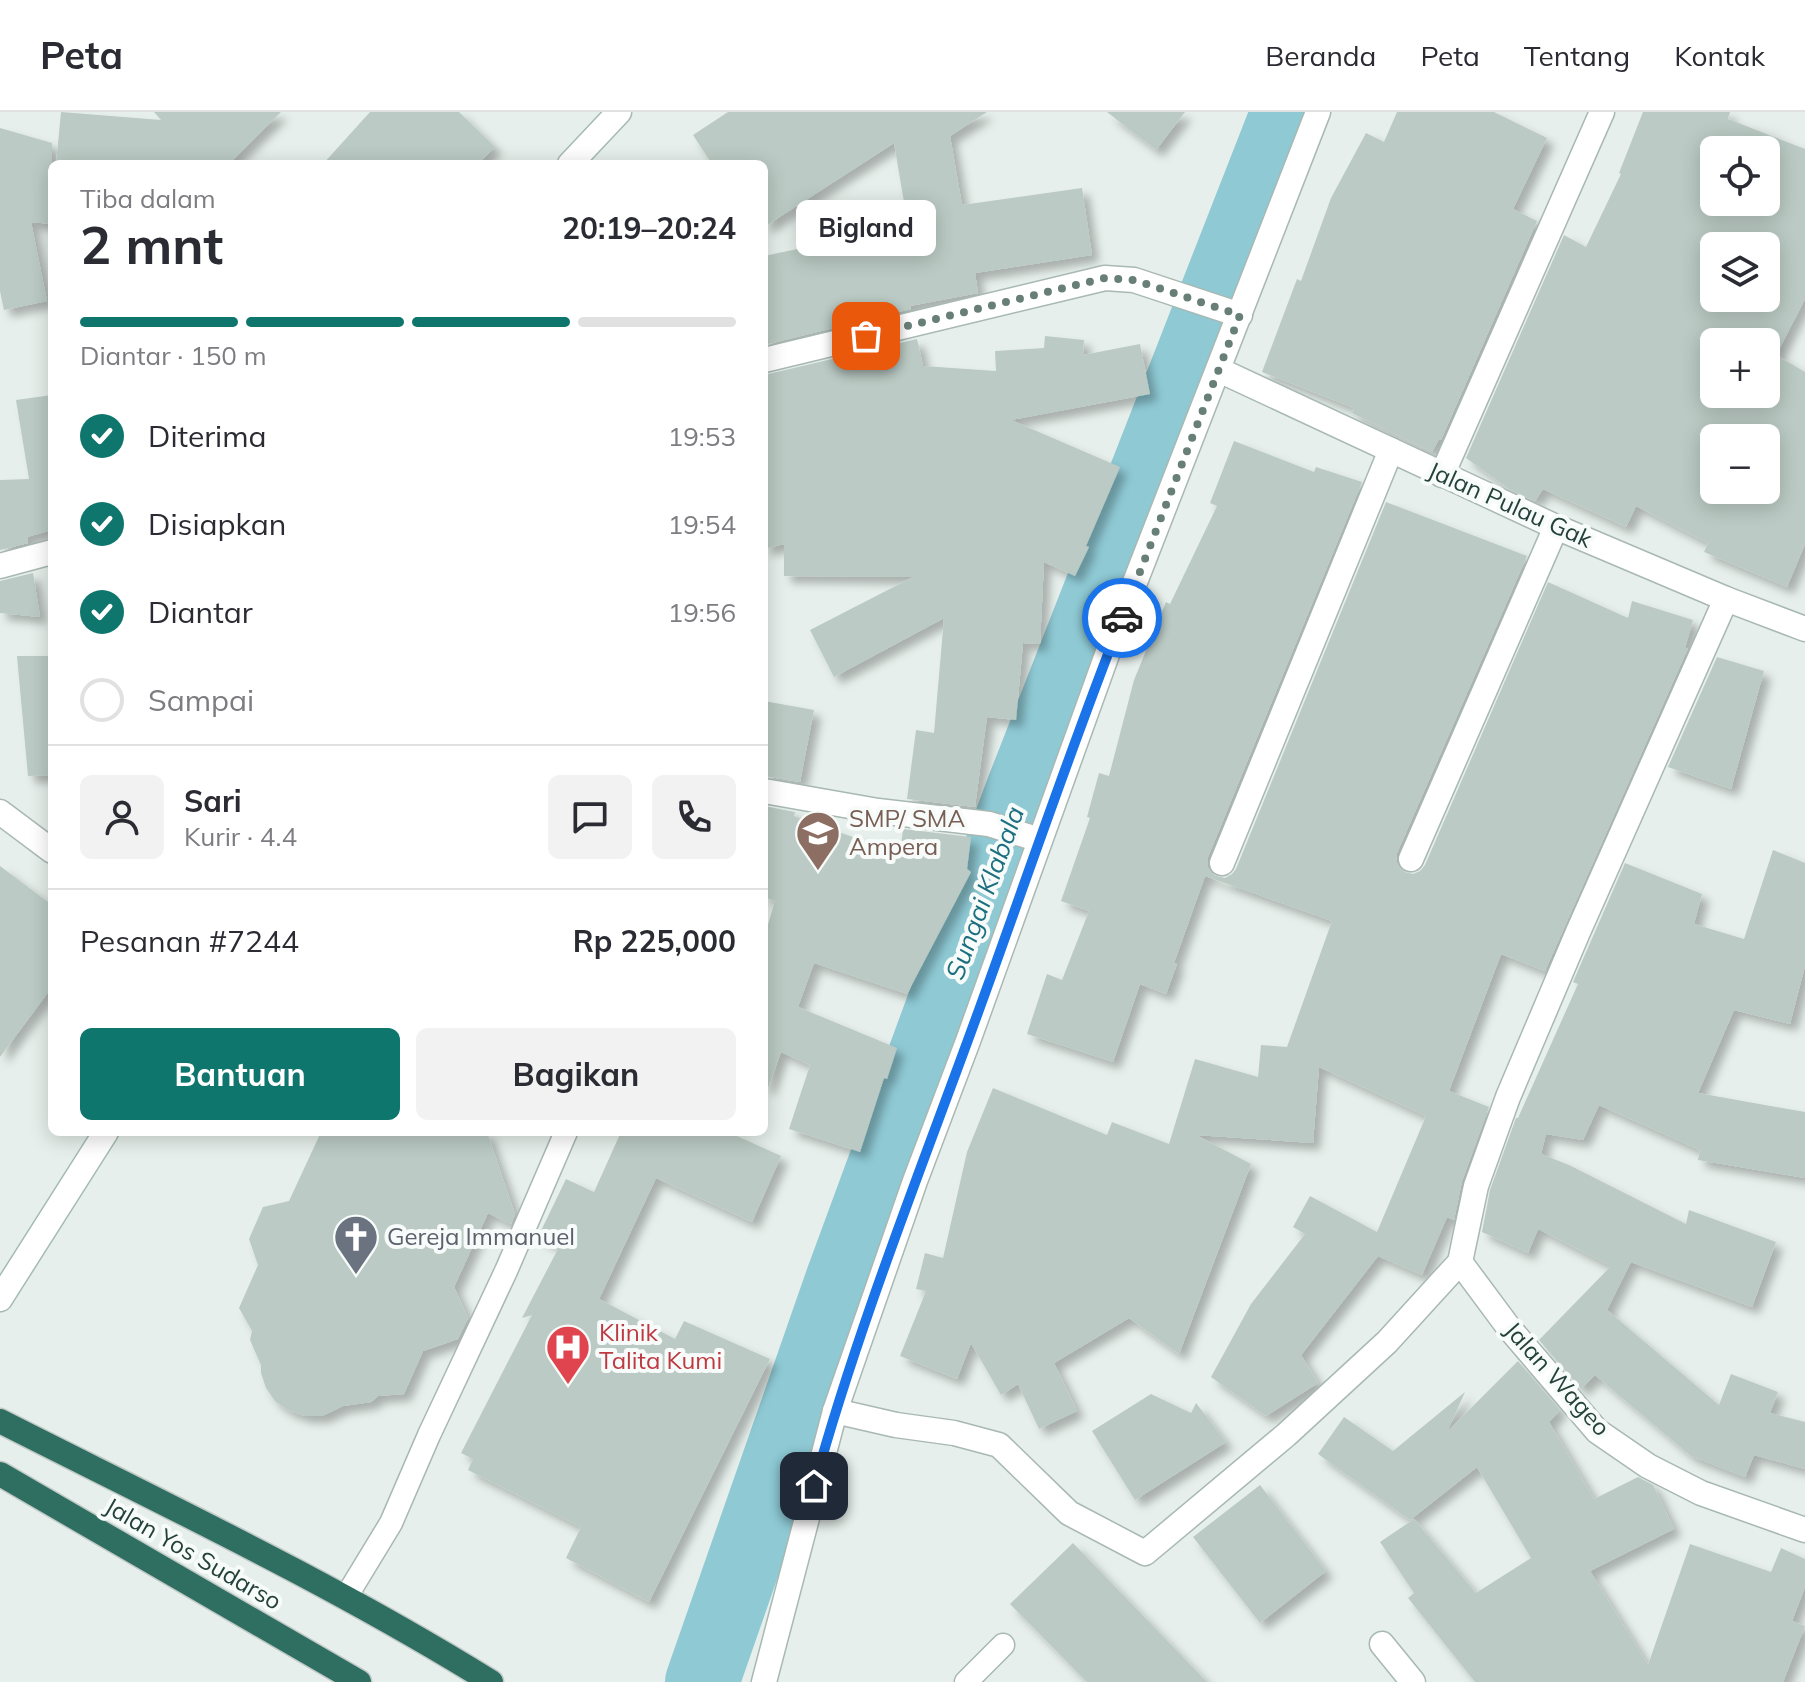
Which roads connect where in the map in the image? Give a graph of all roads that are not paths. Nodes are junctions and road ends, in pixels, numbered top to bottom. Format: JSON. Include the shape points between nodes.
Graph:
{"nodes":[{"id":1,"x":619,"y":112,"type":"edge"},
{"id":2,"x":1318,"y":112,"type":"edge"},
{"id":3,"x":1602,"y":112,"type":"edge"},
{"id":4,"x":574,"y":160,"type":"edge"},
{"id":5,"x":1232,"y":313,"type":"junction"},
{"id":6,"x":768,"y":359,"type":"edge"},
{"id":7,"x":1219,"y":370,"type":"junction"},
{"id":8,"x":1391,"y":450,"type":"junction"},
{"id":9,"x":1442,"y":475,"type":"junction"},
{"id":10,"x":1556,"y":527,"type":"junction"},
{"id":11,"x":48,"y":553,"type":"edge"},
{"id":12,"x":0,"y":566,"type":"edge"},
{"id":13,"x":1726,"y":599,"type":"junction"},
{"id":14,"x":1802,"y":619,"type":"edge"},
{"id":15,"x":768,"y":792,"type":"edge"},
{"id":16,"x":0,"y":812,"type":"edge"},
{"id":17,"x":1032,"y":837,"type":"junction"},
{"id":18,"x":48,"y":848,"type":"edge"},
{"id":19,"x":1411,"y":859,"type":"dead end"},
{"id":20,"x":1222,"y":863,"type":"dead end"},
{"id":21,"x":103,"y":1136,"type":"edge"},
{"id":22,"x":564,"y":1136,"type":"edge"},
{"id":23,"x":1460,"y":1262,"type":"junction"},
{"id":24,"x":0,"y":1299,"type":"edge"},
{"id":25,"x":835,"y":1411,"type":"junction"},
{"id":26,"x":0,"y":1421,"type":"edge"},
{"id":27,"x":0,"y":1474,"type":"edge"},
{"id":28,"x":1805,"y":1530,"type":"edge"},
{"id":29,"x":346,"y":1597,"type":"junction"},
{"id":30,"x":1382,"y":1644,"type":"dead end"},
{"id":31,"x":1003,"y":1645,"type":"dead end"},
{"id":32,"x":359,"y":1682,"type":"edge"},
{"id":33,"x":491,"y":1682,"type":"edge"},
{"id":34,"x":764,"y":1682,"type":"edge"},
{"id":35,"x":966,"y":1682,"type":"edge"},
{"id":36,"x":1413,"y":1682,"type":"edge"}],
"edges":[{"from":1,"to":4,"type":"street"},
{"from":2,"to":5,"type":"street"},
{"from":3,"to":9,"type":"street"},
{"from":5,"to":6,"type":"street","via":[[1134,280],[1105,278]]},
{"from":5,"to":7,"type":"street"},
{"from":7,"to":8,"type":"street","name":"Jalan Pulau Gak"},
{"from":7,"to":17,"type":"street"},
{"from":8,"to":9,"type":"street","name":"Jalan Pulau Gak"},
{"from":8,"to":20,"type":"street"},
{"from":9,"to":10,"type":"street","name":"Jalan Pulau Gak"},
{"from":10,"to":13,"type":"street","name":"Jalan Pulau Gak"},
{"from":10,"to":19,"type":"street"},
{"from":11,"to":12,"type":"street"},
{"from":13,"to":14,"type":"street","name":"Jalan Pulau Gak"},
{"from":13,"to":23,"type":"street","via":[[1508,1097],[1476,1186]]},
{"from":15,"to":17,"type":"street","via":[[989,824]]},
{"from":16,"to":18,"type":"street"},
{"from":17,"to":25,"type":"street"},
{"from":21,"to":24,"type":"street"},
{"from":22,"to":29,"type":"lane","via":[[391,1523]]},
{"from":23,"to":25,"type":"street","via":[[1387,1342],[1145,1553],[1069,1513],[999,1445]]},
{"from":23,"to":28,"type":"street","name":"Jalan Wageo","via":[[1597,1431],[1701,1493]]},
{"from":25,"to":34,"type":"street"},
{"from":26,"to":29,"type":"highway"},
{"from":27,"to":32,"type":"highway","name":"Jalan Yos Sudarso"},
{"from":29,"to":33,"type":"highway"},
{"from":30,"to":36,"type":"street"},
{"from":31,"to":35,"type":"lane"}]}
